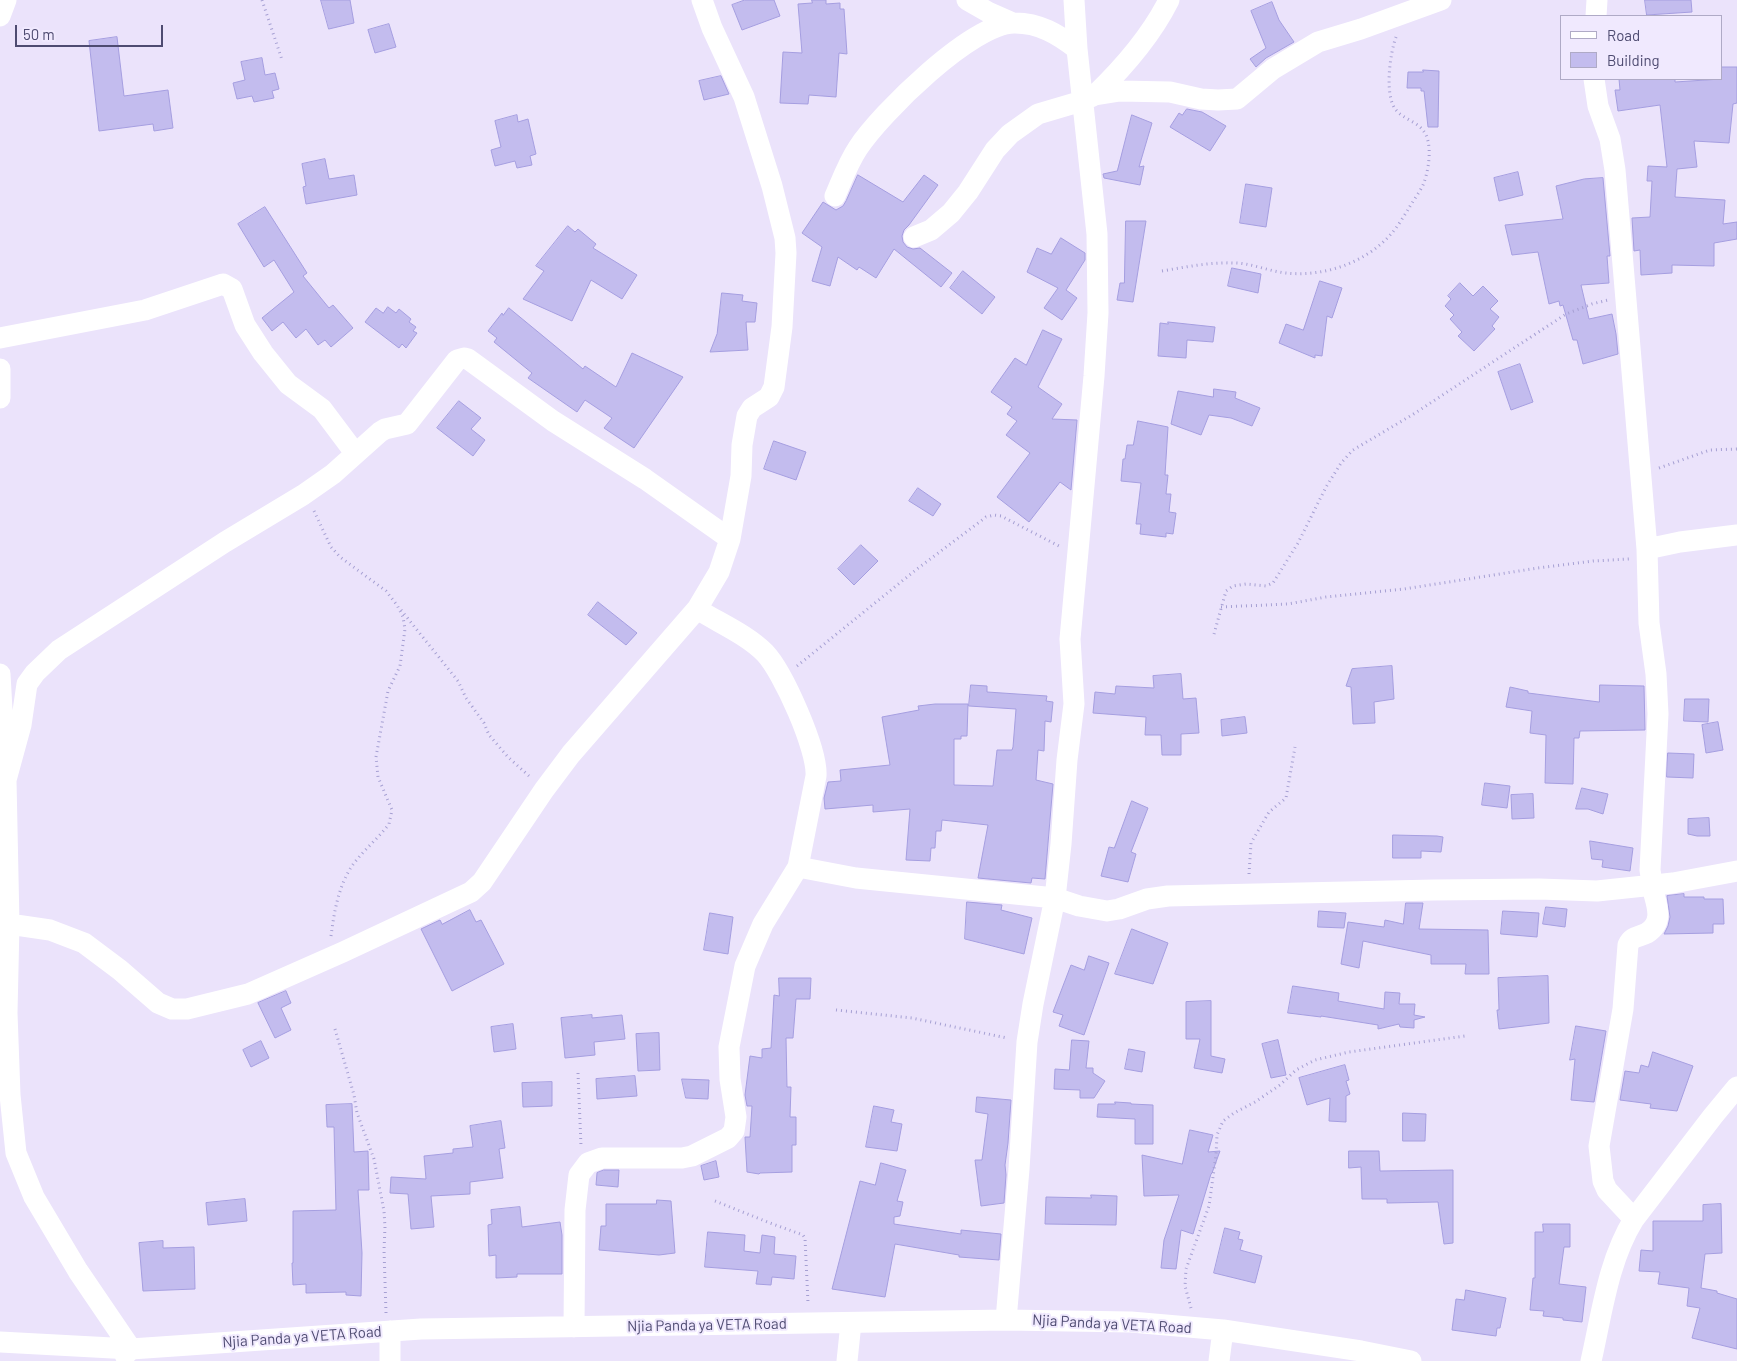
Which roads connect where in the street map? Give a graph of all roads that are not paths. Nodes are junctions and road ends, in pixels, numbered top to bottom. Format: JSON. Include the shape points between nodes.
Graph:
{"nodes":[{"id":1,"x":6,"y":0,"type":"edge"},
{"id":2,"x":702,"y":0,"type":"edge"},
{"id":3,"x":967,"y":0,"type":"edge"},
{"id":4,"x":1074,"y":0,"type":"edge"},
{"id":5,"x":1169,"y":0,"type":"edge"},
{"id":6,"x":1441,"y":0,"type":"edge"},
{"id":7,"x":1597,"y":0,"type":"edge"},
{"id":8,"x":1596,"y":15,"type":"edge"},
{"id":9,"x":0,"y":16,"type":"edge"},
{"id":10,"x":1013,"y":23,"type":"junction"},
{"id":11,"x":1077,"y":48,"type":"junction"},
{"id":12,"x":1594,"y":80,"type":"edge"},
{"id":13,"x":1089,"y":98,"type":"junction"},
{"id":14,"x":835,"y":196,"type":"dead end"},
{"id":15,"x":914,"y":237,"type":"dead end"},
{"id":16,"x":0,"y":338,"type":"edge"},
{"id":17,"x":0,"y":369,"type":"edge"},
{"id":18,"x":0,"y":398,"type":"edge"},
{"id":19,"x":355,"y":453,"type":"junction"},
{"id":20,"x":1737,"y":535,"type":"edge"},
{"id":21,"x":730,"y":539,"type":"junction"},
{"id":22,"x":1647,"y":553,"type":"junction"},
{"id":23,"x":697,"y":610,"type":"junction"},
{"id":24,"x":0,"y":674,"type":"edge"},
{"id":25,"x":6,"y":780,"type":"junction"},
{"id":26,"x":798,"y":867,"type":"junction"},
{"id":27,"x":1737,"y":871,"type":"edge"},
{"id":28,"x":1652,"y":886,"type":"junction"},
{"id":29,"x":1055,"y":898,"type":"junction"},
{"id":30,"x":9,"y":924,"type":"junction"},
{"id":31,"x":1737,"y":1087,"type":"edge"},
{"id":32,"x":1634,"y":1219,"type":"junction"},
{"id":33,"x":1006,"y":1320,"type":"junction"},
{"id":34,"x":851,"y":1323,"type":"junction"},
{"id":35,"x":574,"y":1327,"type":"junction"},
{"id":36,"x":1223,"y":1330,"type":"junction"},
{"id":37,"x":388,"y":1331,"type":"junction"},
{"id":38,"x":0,"y":1342,"type":"edge"},
{"id":39,"x":125,"y":1355,"type":"edge"},
{"id":40,"x":390,"y":1361,"type":"edge"},
{"id":41,"x":847,"y":1361,"type":"edge"},
{"id":42,"x":1219,"y":1361,"type":"edge"},
{"id":43,"x":1411,"y":1361,"type":"edge"},
{"id":44,"x":1591,"y":1361,"type":"edge"}],
"edges":[{"from":1,"to":9,"type":"street"},
{"from":2,"to":21,"type":"street","via":[[744,97],[772,186],[786,253],[782,327],[774,387],[769,397],[752,408],[747,416]]},
{"from":3,"to":10,"type":"street"},
{"from":4,"to":11,"type":"street"},
{"from":5,"to":13,"type":"street","via":[[1119,72]]},
{"from":6,"to":13,"type":"street","via":[[1318,42],[1273,69],[1237,99],[1227,101],[1179,93],[1120,91]]},
{"from":7,"to":8,"type":"street"},
{"from":10,"to":11,"type":"street","via":[[1034,25],[1059,35]]},
{"from":10,"to":14,"type":"street","via":[[992,28],[967,44],[930,71],[896,103],[858,148]]},
{"from":11,"to":13,"type":"street"},
{"from":12,"to":22,"type":"street","via":[[1616,170]]},
{"from":13,"to":15,"type":"street","via":[[1038,114],[1016,129],[995,150],[951,213],[930,230]]},
{"from":13,"to":29,"type":"street","via":[[1098,313],[1092,415],[1070,639],[1074,704]]},
{"from":16,"to":19,"type":"street","via":[[145,310],[223,284],[232,289],[246,325],[263,353],[288,384],[322,409]]},
{"from":17,"to":18,"type":"street"},
{"from":19,"to":21,"type":"street","via":[[384,429],[407,424],[457,360],[464,358],[552,421],[645,479]]},
{"from":19,"to":25,"type":"street","via":[[333,474],[303,495],[59,650],[27,684],[21,725]]},
{"from":20,"to":22,"type":"street"},
{"from":21,"to":23,"type":"street","via":[[719,572]]},
{"from":22,"to":28,"type":"street","via":[[1649,623],[1658,714],[1650,854]]},
{"from":23,"to":26,"type":"street","via":[[766,654],[782,677],[801,719],[816,768]]},
{"from":23,"to":30,"type":"street","via":[[571,754],[482,882],[471,892],[320,962],[248,994],[187,1009],[172,1009],[158,1002],[84,943],[50,930]]},
{"from":24,"to":25,"type":"street"},
{"from":25,"to":30,"type":"street"},
{"from":26,"to":29,"type":"street","via":[[856,878]]},
{"from":26,"to":35,"type":"street","via":[[764,924],[745,966],[729,1047],[736,1117],[732,1135],[692,1156],[602,1158],[584,1166],[575,1210]]},
{"from":27,"to":28,"type":"street"},
{"from":28,"to":29,"type":"street","via":[[1597,891],[1539,889],[1168,896],[1107,911]]},
{"from":28,"to":32,"type":"street","via":[[1658,918],[1653,928],[1628,945],[1623,1009],[1599,1146],[1607,1190]]},
{"from":29,"to":33,"type":"street","via":[[1027,1042]]},
{"from":30,"to":39,"type":"street","via":[[7,1013],[16,1153],[34,1197]]},
{"from":31,"to":32,"type":"street"},
{"from":32,"to":44,"type":"street","via":[[1619,1247]]},
{"from":33,"to":34,"type":"street","name":"Njia Panda ya VETA Road"},
{"from":33,"to":36,"type":"street","name":"Njia Panda ya VETA Road","via":[[1131,1322]]},
{"from":34,"to":35,"type":"street","name":"Njia Panda ya VETA Road"},
{"from":34,"to":41,"type":"street"},
{"from":35,"to":37,"type":"street","name":"Njia Panda ya VETA Road"},
{"from":36,"to":42,"type":"street"},
{"from":36,"to":43,"type":"street","name":"Njia Panda ya VETA Road"},
{"from":37,"to":39,"type":"street","name":"Njia Panda ya VETA Road"},
{"from":37,"to":40,"type":"street"},
{"from":38,"to":39,"type":"street","name":"Njia Panda ya VETA Road"}]}
